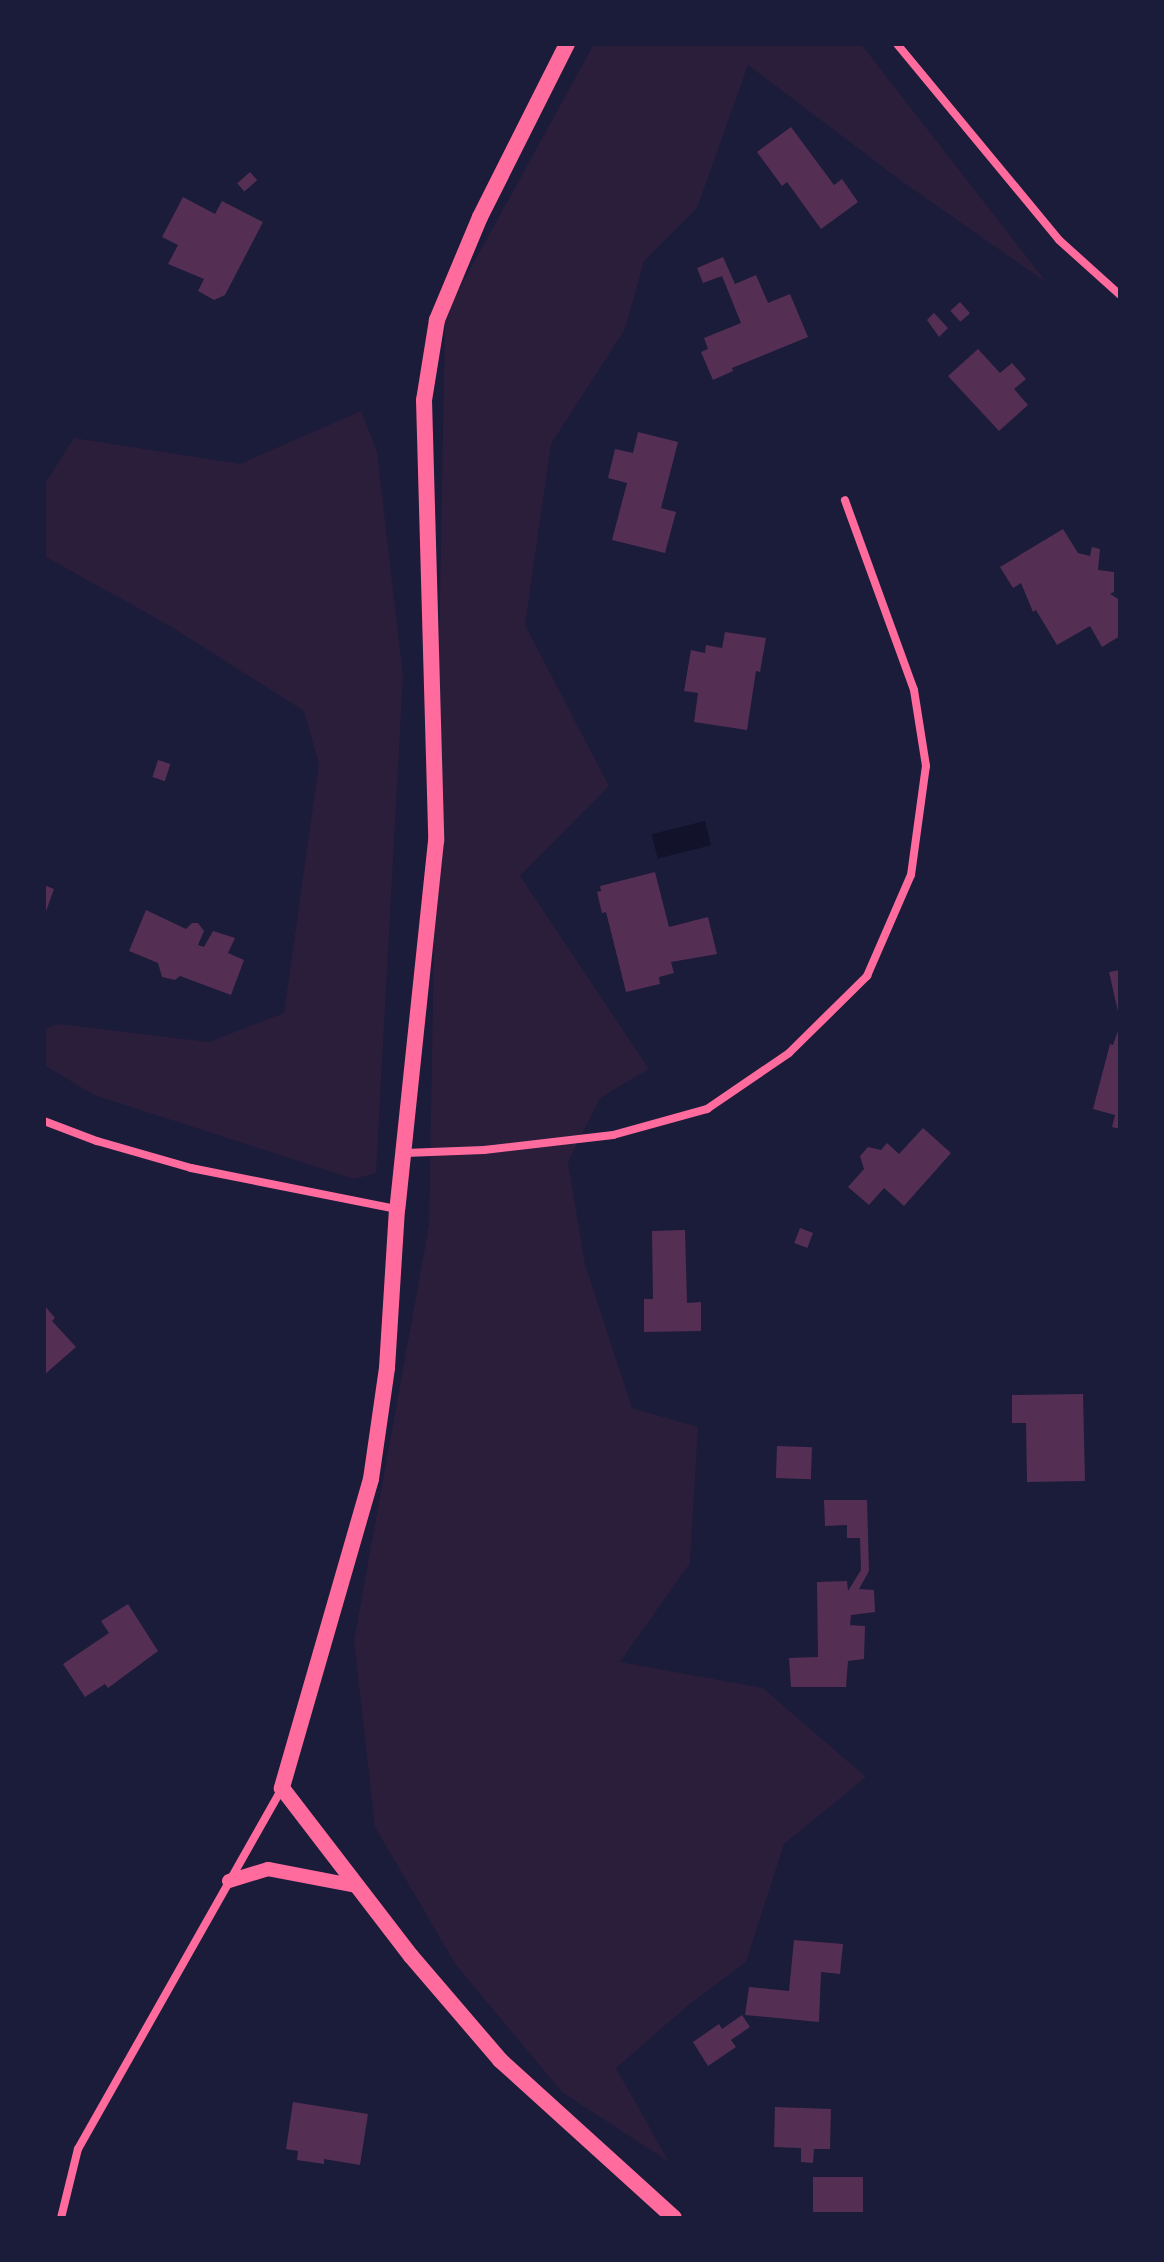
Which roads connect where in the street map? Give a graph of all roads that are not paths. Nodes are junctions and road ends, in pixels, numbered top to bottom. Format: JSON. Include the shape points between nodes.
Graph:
{"nodes":[{"id":1,"x":567,"y":44,"type":"edge"},
{"id":2,"x":897,"y":44,"type":"edge"},
{"id":3,"x":1120,"y":295,"type":"edge"},
{"id":4,"x":845,"y":500,"type":"dead end"},
{"id":5,"x":44,"y":1121,"type":"edge"},
{"id":6,"x":405,"y":1153,"type":"junction"},
{"id":7,"x":397,"y":1209,"type":"junction"},
{"id":8,"x":282,"y":1788,"type":"junction"},
{"id":9,"x":229,"y":1881,"type":"junction"},
{"id":10,"x":357,"y":1886,"type":"junction"},
{"id":11,"x":61,"y":2218,"type":"edge"},
{"id":12,"x":674,"y":2218,"type":"edge"}],
"edges":[{"from":1,"to":6,"type":"main road","via":[[480,217],[437,320],[424,400],[436,841]]},
{"from":2,"to":3,"type":"street","via":[[1059,240]]},
{"from":4,"to":6,"type":"street","via":[[914,690],[926,766],[911,875],[867,976],[789,1053],[707,1109],[613,1135]]},
{"from":5,"to":7,"type":"street","via":[[191,1168]]},
{"from":6,"to":7,"type":"main road"},
{"from":7,"to":8,"type":"main road","via":[[387,1368],[371,1479]]},
{"from":8,"to":9,"type":"street"},
{"from":8,"to":10,"type":"main road"},
{"from":9,"to":10,"type":"street","via":[[268,1869]]},
{"from":9,"to":11,"type":"street","via":[[78,2149]]},
{"from":10,"to":12,"type":"main road","via":[[500,2060]]}]}
